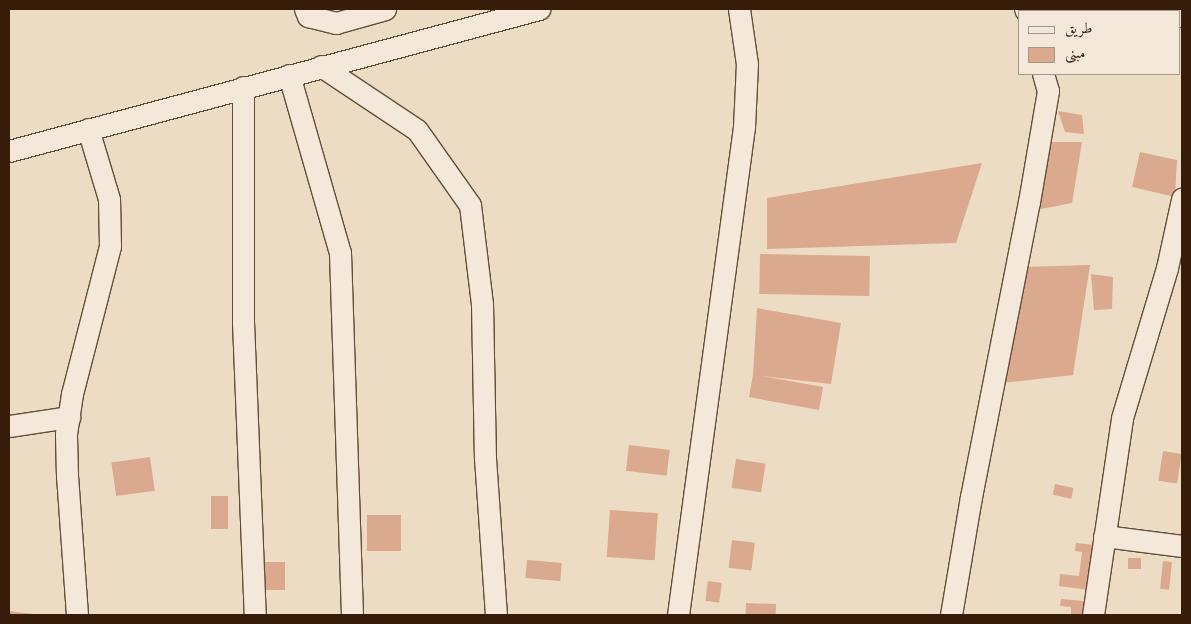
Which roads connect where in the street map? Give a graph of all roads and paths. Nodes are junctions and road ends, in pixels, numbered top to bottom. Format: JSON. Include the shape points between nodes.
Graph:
{"nodes":[{"id":1,"x":305,"y":9,"type":"edge"},
{"id":2,"x":385,"y":9,"type":"edge"},
{"id":3,"x":539,"y":9,"type":"edge"},
{"id":4,"x":739,"y":9,"type":"edge"},
{"id":5,"x":321,"y":66,"type":"junction"},
{"id":6,"x":289,"y":75,"type":"junction"},
{"id":7,"x":1043,"y":75,"type":"edge"},
{"id":8,"x":244,"y":87,"type":"junction"},
{"id":9,"x":88,"y":130,"type":"junction"},
{"id":10,"x":9,"y":151,"type":"edge"},
{"id":11,"x":1182,"y":199,"type":"edge"},
{"id":12,"x":69,"y":417,"type":"junction"},
{"id":13,"x":9,"y":426,"type":"edge"},
{"id":14,"x":1104,"y":536,"type":"junction"},
{"id":15,"x":1182,"y":546,"type":"edge"},
{"id":16,"x":78,"y":615,"type":"edge"},
{"id":17,"x":254,"y":615,"type":"edge"},
{"id":18,"x":352,"y":615,"type":"edge"},
{"id":19,"x":496,"y":615,"type":"edge"},
{"id":20,"x":678,"y":615,"type":"edge"},
{"id":21,"x":951,"y":615,"type":"edge"},
{"id":22,"x":1093,"y":615,"type":"edge"}],
"edges":[{"from":1,"to":2,"type":"street","via":[[308,16],[336,23]]},
{"from":3,"to":5,"type":"street"},
{"from":4,"to":20,"type":"street","via":[[747,64],[744,127]]},
{"from":5,"to":6,"type":"street"},
{"from":5,"to":19,"type":"street","via":[[417,130],[470,205],[482,304],[485,458]]},
{"from":6,"to":8,"type":"street"},
{"from":6,"to":18,"type":"street","via":[[340,253]]},
{"from":7,"to":21,"type":"street","via":[[1048,91]]},
{"from":8,"to":9,"type":"street"},
{"from":8,"to":17,"type":"street","via":[[243,322]]},
{"from":9,"to":10,"type":"street"},
{"from":9,"to":12,"type":"street","via":[[109,199],[110,246]]},
{"from":11,"to":14,"type":"street","via":[[1167,268],[1122,418]]},
{"from":12,"to":13,"type":"street"},
{"from":12,"to":16,"type":"street","via":[[67,476]]},
{"from":14,"to":15,"type":"street"},
{"from":14,"to":22,"type":"street"}]}
